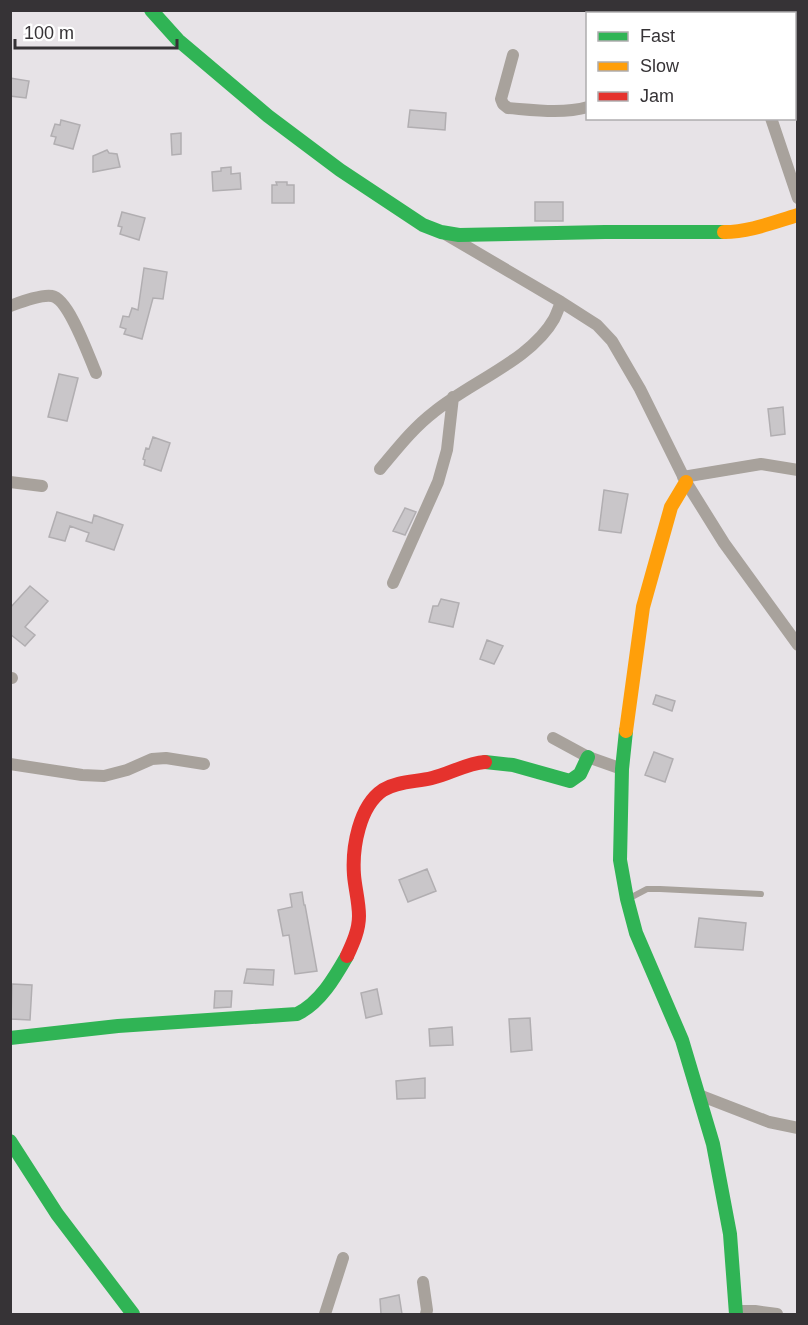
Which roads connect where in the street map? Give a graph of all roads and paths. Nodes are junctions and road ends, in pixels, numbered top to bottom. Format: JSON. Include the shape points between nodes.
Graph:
{"nodes":[{"id":1,"x":151,"y":10,"type":"edge"},
{"id":2,"x":513,"y":55,"type":"dead end"},
{"id":3,"x":586,"y":107,"type":"edge"},
{"id":4,"x":772,"y":120,"type":"edge"},
{"id":5,"x":798,"y":198,"type":"edge"},
{"id":6,"x":798,"y":215,"type":"edge"},
{"id":7,"x":441,"y":232,"type":"junction"},
{"id":8,"x":561,"y":302,"type":"junction"},
{"id":9,"x":10,"y":306,"type":"edge"},
{"id":10,"x":96,"y":373,"type":"dead end"},
{"id":11,"x":453,"y":397,"type":"junction"},
{"id":12,"x":380,"y":469,"type":"dead end"},
{"id":13,"x":798,"y":470,"type":"edge"},
{"id":14,"x":684,"y":479,"type":"junction"},
{"id":15,"x":10,"y":482,"type":"edge"},
{"id":16,"x":42,"y":486,"type":"dead end"},
{"id":17,"x":393,"y":583,"type":"dead end"},
{"id":18,"x":798,"y":645,"type":"edge"},
{"id":19,"x":554,"y":738,"type":"dead end"},
{"id":20,"x":588,"y":757,"type":"junction"},
{"id":21,"x":10,"y":764,"type":"edge"},
{"id":22,"x":204,"y":764,"type":"dead end"},
{"id":23,"x":622,"y":769,"type":"junction"},
{"id":24,"x":761,"y":894,"type":"dead end"},
{"id":25,"x":627,"y":899,"type":"junction"},
{"id":26,"x":10,"y":1038,"type":"edge"},
{"id":27,"x":699,"y":1095,"type":"junction"},
{"id":28,"x":798,"y":1128,"type":"edge"},
{"id":29,"x":10,"y":1141,"type":"edge"},
{"id":30,"x":343,"y":1258,"type":"dead end"},
{"id":31,"x":423,"y":1282,"type":"dead end"},
{"id":32,"x":736,"y":1313,"type":"edge"},
{"id":33,"x":133,"y":1314,"type":"edge"},
{"id":34,"x":325,"y":1314,"type":"edge"},
{"id":35,"x":426,"y":1314,"type":"edge"},
{"id":36,"x":777,"y":1314,"type":"edge"}],
"edges":[{"from":1,"to":7,"type":"street","via":[[178,40],[268,116],[340,170],[423,225]]},
{"from":2,"to":3,"type":"street","via":[[501,99],[508,108]]},
{"from":4,"to":5,"type":"street"},
{"from":6,"to":7,"type":"street","via":[[735,232]]},
{"from":7,"to":8,"type":"street"},
{"from":8,"to":11,"type":"street","via":[[555,318],[527,350]]},
{"from":8,"to":14,"type":"street","via":[[597,325],[612,341]]},
{"from":9,"to":10,"type":"street","via":[[48,295],[56,297],[78,331]]},
{"from":11,"to":12,"type":"street","via":[[414,429]]},
{"from":11,"to":17,"type":"street","via":[[447,450],[438,482]]},
{"from":13,"to":14,"type":"street","via":[[761,464]]},
{"from":14,"to":18,"type":"street","via":[[724,543]]},
{"from":14,"to":23,"type":"street","via":[[671,507],[643,606]]},
{"from":15,"to":16,"type":"street"},
{"from":19,"to":20,"type":"street"},
{"from":20,"to":23,"type":"street"},
{"from":20,"to":26,"type":"street","via":[[576,780],[499,762],[483,762],[389,787],[378,795],[366,812],[355,846],[353,870],[359,919],[354,939],[345,961],[309,1009],[297,1014],[140,1023]]},
{"from":21,"to":22,"type":"street","via":[[104,776],[152,759]]},
{"from":23,"to":25,"type":"street","via":[[620,860]]},
{"from":24,"to":25,"type":"lane","via":[[647,889]]},
{"from":25,"to":27,"type":"street","via":[[636,933],[682,1040]]},
{"from":27,"to":28,"type":"street","via":[[769,1122]]},
{"from":27,"to":32,"type":"street","via":[[730,1234]]},
{"from":29,"to":33,"type":"street","via":[[57,1214]]},
{"from":30,"to":34,"type":"street"},
{"from":31,"to":35,"type":"street"},
{"from":32,"to":36,"type":"street"}]}
